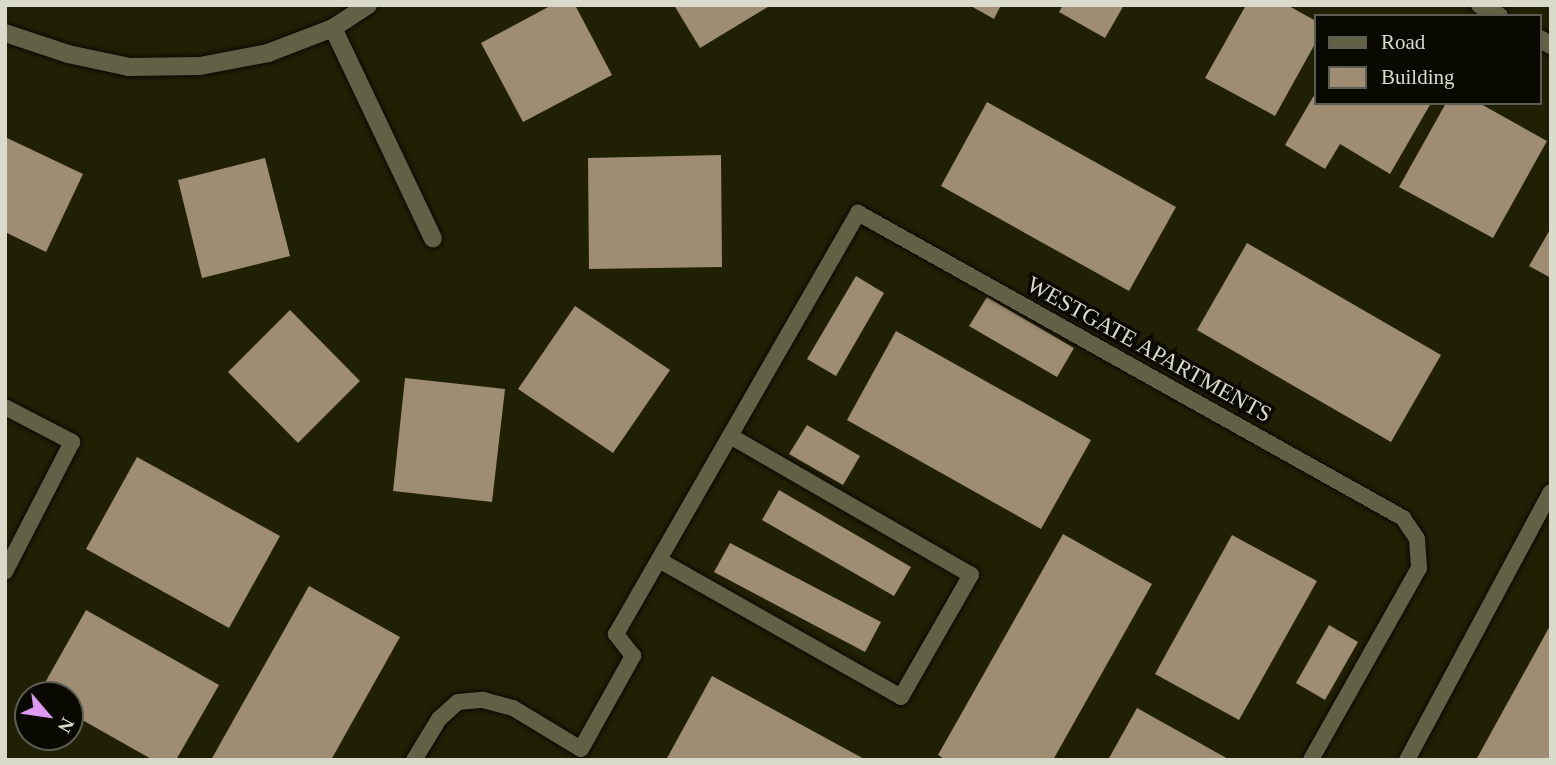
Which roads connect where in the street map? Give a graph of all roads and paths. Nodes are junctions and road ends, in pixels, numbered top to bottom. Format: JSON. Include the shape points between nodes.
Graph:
{"nodes":[{"id":1,"x":368,"y":5,"type":"edge"},
{"id":2,"x":1480,"y":5,"type":"edge"},
{"id":3,"x":1496,"y":14,"type":"edge"},
{"id":4,"x":333,"y":28,"type":"junction"},
{"id":5,"x":5,"y":33,"type":"edge"},
{"id":6,"x":433,"y":239,"type":"dead end"},
{"id":7,"x":5,"y":407,"type":"edge"},
{"id":8,"x":730,"y":436,"type":"junction"},
{"id":9,"x":1551,"y":492,"type":"edge"},
{"id":10,"x":10,"y":550,"type":"edge"},
{"id":11,"x":659,"y":560,"type":"junction"},
{"id":12,"x":5,"y":572,"type":"edge"},
{"id":13,"x":414,"y":760,"type":"edge"},
{"id":14,"x":1311,"y":760,"type":"edge"},
{"id":15,"x":1407,"y":760,"type":"edge"}],
"edges":[{"from":1,"to":4,"type":"street"},
{"from":2,"to":3,"type":"street"},
{"from":4,"to":5,"type":"street","via":[[268,53],[200,65],[129,67],[68,54]]},
{"from":4,"to":6,"type":"street"},
{"from":7,"to":10,"type":"lane","via":[[72,442]]},
{"from":8,"to":11,"type":"lane","name":"WESTGATE APARTMENTS"},
{"from":8,"to":11,"type":"lane","via":[[971,575],[901,697]]},
{"from":8,"to":14,"type":"lane","name":"WESTGATE APARTMENTS","via":[[858,213],[1404,518],[1417,539],[1419,568]]},
{"from":9,"to":15,"type":"lane"},
{"from":10,"to":12,"type":"lane"},
{"from":11,"to":13,"type":"lane","name":"WESTGATE APARTMENTS","via":[[616,634],[633,656],[581,749],[513,708],[483,700],[458,702],[439,719]]}]}
